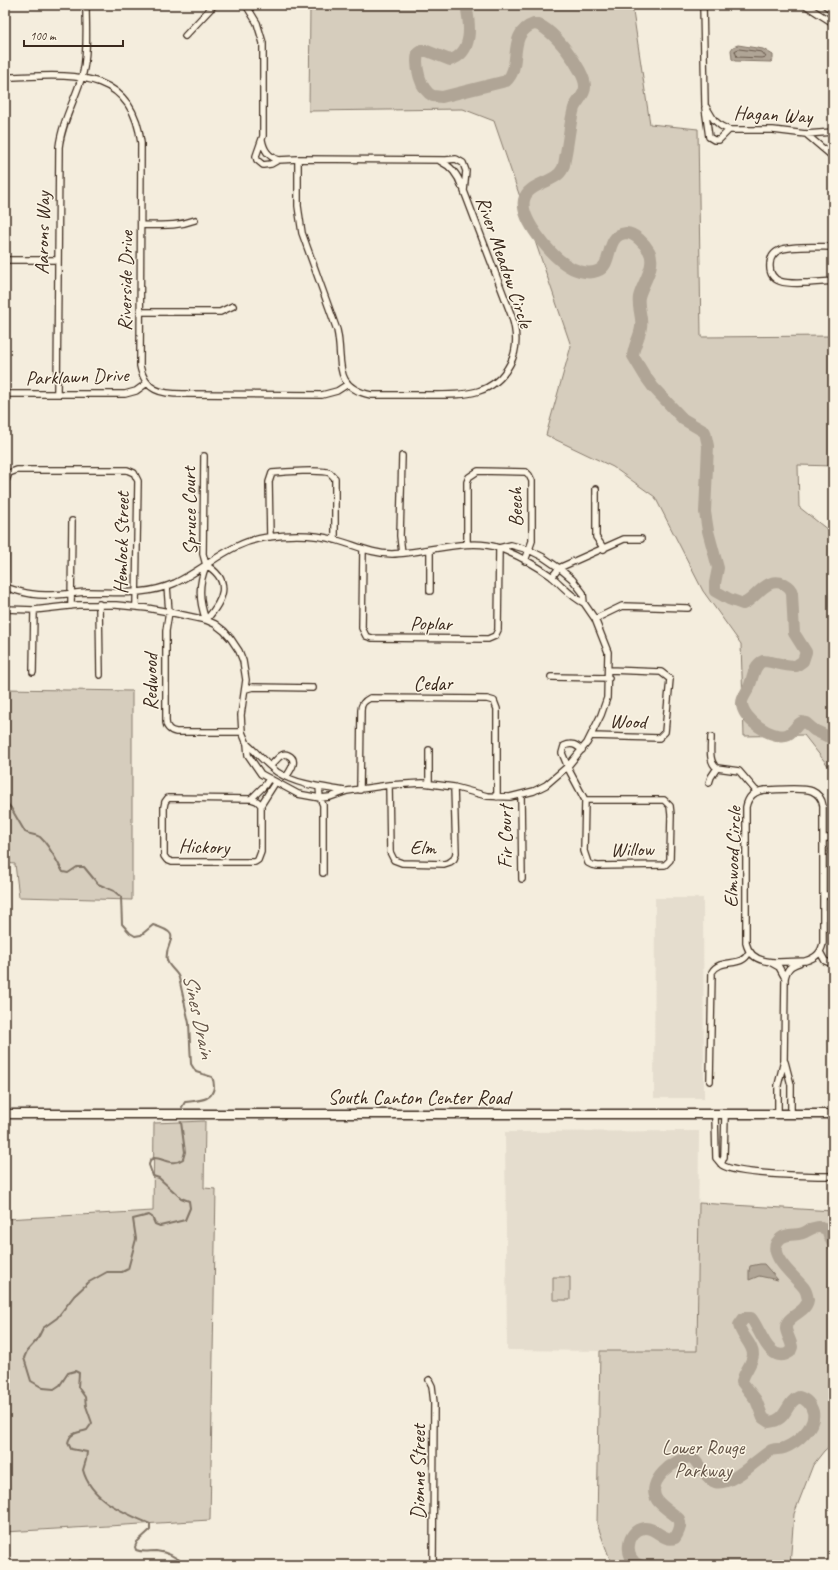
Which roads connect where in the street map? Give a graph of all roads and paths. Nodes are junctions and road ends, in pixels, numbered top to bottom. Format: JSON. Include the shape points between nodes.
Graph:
{"nodes":[{"id":1,"x":86,"y":5,"type":"edge"},
{"id":2,"x":214,"y":5,"type":"edge"},
{"id":3,"x":246,"y":5,"type":"edge"},
{"id":4,"x":703,"y":5,"type":"edge"},
{"id":5,"x":805,"y":5,"type":"edge"},
{"id":6,"x":825,"y":5,"type":"edge"},
{"id":7,"x":833,"y":11,"type":"edge"},
{"id":8,"x":833,"y":23,"type":"edge"},
{"id":9,"x":185,"y":36,"type":"dead end"},
{"id":10,"x":5,"y":77,"type":"edge"},
{"id":11,"x":82,"y":77,"type":"junction"},
{"id":12,"x":705,"y":105,"type":"junction"},
{"id":13,"x":729,"y":130,"type":"junction"},
{"id":14,"x":833,"y":132,"type":"edge"},
{"id":15,"x":806,"y":134,"type":"junction"},
{"id":16,"x":262,"y":140,"type":"junction"},
{"id":17,"x":833,"y":157,"type":"edge"},
{"id":18,"x":298,"y":158,"type":"junction"},
{"id":19,"x":278,"y":160,"type":"junction"},
{"id":20,"x":436,"y":160,"type":"junction"},
{"id":21,"x":464,"y":191,"type":"junction"},
{"id":22,"x":195,"y":220,"type":"dead end"},
{"id":23,"x":142,"y":225,"type":"junction"},
{"id":24,"x":833,"y":247,"type":"edge"},
{"id":25,"x":5,"y":260,"type":"edge"},
{"id":26,"x":58,"y":260,"type":"junction"},
{"id":27,"x":833,"y":281,"type":"edge"},
{"id":28,"x":233,"y":306,"type":"dead end"},
{"id":29,"x":140,"y":312,"type":"junction"},
{"id":30,"x":147,"y":384,"type":"junction"},
{"id":31,"x":348,"y":384,"type":"junction"},
{"id":32,"x":5,"y":394,"type":"edge"},
{"id":33,"x":57,"y":394,"type":"junction"},
{"id":34,"x":204,"y":456,"type":"dead end"},
{"id":35,"x":402,"y":456,"type":"dead end"},
{"id":36,"x":596,"y":489,"type":"dead end"},
{"id":37,"x":72,"y":521,"type":"dead end"},
{"id":38,"x":270,"y":537,"type":"junction"},
{"id":39,"x":641,"y":539,"type":"dead end"},
{"id":40,"x":335,"y":540,"type":"junction"},
{"id":41,"x":467,"y":544,"type":"junction"},
{"id":42,"x":499,"y":548,"type":"junction"},
{"id":43,"x":604,"y":548,"type":"junction"},
{"id":44,"x":362,"y":549,"type":"junction"},
{"id":45,"x":430,"y":550,"type":"junction"},
{"id":46,"x":529,"y":550,"type":"junction"},
{"id":47,"x":402,"y":553,"type":"junction"},
{"id":48,"x":525,"y":561,"type":"junction"},
{"id":49,"x":206,"y":565,"type":"junction"},
{"id":50,"x":559,"y":568,"type":"junction"},
{"id":51,"x":552,"y":577,"type":"junction"},
{"id":52,"x":5,"y":579,"type":"edge"},
{"id":53,"x":166,"y":586,"type":"junction"},
{"id":54,"x":5,"y":587,"type":"edge"},
{"id":55,"x":430,"y":591,"type":"dead end"},
{"id":56,"x":71,"y":593,"type":"junction"},
{"id":57,"x":137,"y":593,"type":"junction"},
{"id":58,"x":584,"y":602,"type":"junction"},
{"id":59,"x":99,"y":604,"type":"junction"},
{"id":60,"x":71,"y":606,"type":"junction"},
{"id":61,"x":136,"y":606,"type":"junction"},
{"id":62,"x":688,"y":608,"type":"dead end"},
{"id":63,"x":5,"y":609,"type":"edge"},
{"id":64,"x":34,"y":610,"type":"junction"},
{"id":65,"x":169,"y":612,"type":"junction"},
{"id":66,"x":595,"y":619,"type":"junction"},
{"id":67,"x":206,"y":620,"type":"junction"},
{"id":68,"x":609,"y":670,"type":"junction"},
{"id":69,"x":33,"y":672,"type":"dead end"},
{"id":70,"x":100,"y":675,"type":"dead end"},
{"id":71,"x":551,"y":677,"type":"dead end"},
{"id":72,"x":609,"y":678,"type":"junction"},
{"id":73,"x":313,"y":688,"type":"dead end"},
{"id":74,"x":246,"y":689,"type":"junction"},
{"id":75,"x":242,"y":732,"type":"junction"},
{"id":76,"x":592,"y":736,"type":"junction"},
{"id":77,"x":711,"y":737,"type":"dead end"},
{"id":78,"x":247,"y":744,"type":"junction"},
{"id":79,"x":429,"y":750,"type":"dead end"},
{"id":80,"x":582,"y":750,"type":"junction"},
{"id":81,"x":270,"y":766,"type":"junction"},
{"id":82,"x":568,"y":766,"type":"junction"},
{"id":83,"x":717,"y":768,"type":"junction"},
{"id":84,"x":277,"y":771,"type":"junction"},
{"id":85,"x":286,"y":777,"type":"junction"},
{"id":86,"x":271,"y":781,"type":"junction"},
{"id":87,"x":429,"y":783,"type":"junction"},
{"id":88,"x":709,"y":783,"type":"dead end"},
{"id":89,"x":389,"y":785,"type":"junction"},
{"id":90,"x":318,"y":787,"type":"junction"},
{"id":91,"x":454,"y":787,"type":"junction"},
{"id":92,"x":360,"y":790,"type":"junction"},
{"id":93,"x":347,"y":791,"type":"junction"},
{"id":94,"x":757,"y":792,"type":"junction"},
{"id":95,"x":521,"y":795,"type":"junction"},
{"id":96,"x":497,"y":797,"type":"junction"},
{"id":97,"x":320,"y":798,"type":"junction"},
{"id":98,"x":251,"y":799,"type":"junction"},
{"id":99,"x":585,"y":800,"type":"junction"},
{"id":100,"x":261,"y":805,"type":"junction"},
{"id":101,"x":823,"y":838,"type":"junction"},
{"id":102,"x":833,"y":838,"type":"edge"},
{"id":103,"x":323,"y":873,"type":"dead end"},
{"id":104,"x":522,"y":878,"type":"dead end"},
{"id":105,"x":823,"y":895,"type":"junction"},
{"id":106,"x":833,"y":896,"type":"edge"},
{"id":107,"x":749,"y":952,"type":"junction"},
{"id":108,"x":820,"y":952,"type":"junction"},
{"id":109,"x":768,"y":961,"type":"junction"},
{"id":110,"x":805,"y":961,"type":"junction"},
{"id":111,"x":833,"y":964,"type":"edge"},
{"id":112,"x":784,"y":978,"type":"junction"},
{"id":113,"x":784,"y":1061,"type":"junction"},
{"id":114,"x":710,"y":1081,"type":"dead end"},
{"id":115,"x":5,"y":1114,"type":"edge"},
{"id":116,"x":778,"y":1114,"type":"junction"},
{"id":117,"x":791,"y":1114,"type":"junction"},
{"id":118,"x":833,"y":1114,"type":"edge"},
{"id":119,"x":715,"y":1115,"type":"junction"},
{"id":120,"x":725,"y":1115,"type":"junction"},
{"id":121,"x":721,"y":1164,"type":"junction"},
{"id":122,"x":833,"y":1176,"type":"edge"},
{"id":123,"x":429,"y":1380,"type":"dead end"},
{"id":124,"x":434,"y":1565,"type":"edge"}],
"edges":[{"from":1,"to":11,"type":"street","name":"Aarons Way","via":[[86,47]]},
{"from":2,"to":9,"type":"street"},
{"from":3,"to":16,"type":"street","via":[[257,23],[263,43]]},
{"from":4,"to":12,"type":"street"},
{"from":5,"to":8,"type":"street"},
{"from":6,"to":7,"type":"street"},
{"from":10,"to":11,"type":"street","name":"Riverside Drive"},
{"from":11,"to":23,"type":"street","name":"Riverside Drive","via":[[98,81],[114,91],[127,104],[137,120],[141,143]]},
{"from":11,"to":26,"type":"street","name":"Aarons Way","via":[[60,139]]},
{"from":12,"to":13,"type":"street","name":"Hagan Way","via":[[714,120]]},
{"from":12,"to":13,"type":"street","via":[[709,137],[719,140]]},
{"from":13,"to":15,"type":"street","name":"Hagan Way","via":[[782,130]]},
{"from":14,"to":15,"type":"street","name":"Hagan Way"},
{"from":15,"to":17,"type":"street"},
{"from":16,"to":19,"type":"street","via":[[268,154]]},
{"from":16,"to":19,"type":"street","name":"River Meadow Circle","via":[[256,152],[257,160],[267,165]]},
{"from":18,"to":19,"type":"street","name":"River Meadow Circle"},
{"from":18,"to":20,"type":"street","name":"River Meadow Circle"},
{"from":18,"to":31,"type":"street","via":[[298,206],[302,234],[337,330],[341,370]]},
{"from":20,"to":21,"type":"street","name":"River Meadow Circle","via":[[455,172]]},
{"from":20,"to":21,"type":"street","name":"River Meadow Circle","via":[[456,159],[463,163],[466,171]]},
{"from":21,"to":31,"type":"street","name":"River Meadow Circle","via":[[514,324],[516,345],[508,367],[490,386],[464,395],[372,395],[357,391]]},
{"from":22,"to":23,"type":"street","via":[[175,226]]},
{"from":23,"to":29,"type":"street","name":"Riverside Drive"},
{"from":24,"to":27,"type":"street","via":[[783,249],[774,254],[770,261],[773,276],[785,283]]},
{"from":25,"to":26,"type":"street"},
{"from":26,"to":33,"type":"street","name":"Aarons Way"},
{"from":28,"to":29,"type":"street","via":[[220,312]]},
{"from":29,"to":30,"type":"street","name":"Riverside Drive","via":[[140,366]]},
{"from":30,"to":31,"type":"street","via":[[166,394],[322,395],[337,392]]},
{"from":30,"to":33,"type":"street","name":"Parklawn Drive","via":[[125,394]]},
{"from":32,"to":33,"type":"street","name":"Parklawn Drive"},
{"from":34,"to":49,"type":"street","name":"Spruce Court","via":[[203,554]]},
{"from":35,"to":47,"type":"street"},
{"from":36,"to":43,"type":"street","via":[[596,537]]},
{"from":37,"to":56,"type":"street"},
{"from":38,"to":40,"type":"street","via":[[312,536]]},
{"from":38,"to":40,"type":"street","via":[[269,482],[272,473],[320,472],[330,473],[335,478]]},
{"from":38,"to":49,"type":"street","via":[[235,547]]},
{"from":39,"to":43,"type":"street","via":[[624,539]]},
{"from":40,"to":44,"type":"street"},
{"from":41,"to":42,"type":"street"},
{"from":41,"to":45,"type":"street"},
{"from":41,"to":46,"type":"street","name":"Beech","via":[[469,477],[478,471],[521,471],[529,475],[532,481],[532,541]]},
{"from":42,"to":44,"type":"street","name":"Poplar","via":[[498,630],[495,636],[488,639],[366,636],[362,628]]},
{"from":42,"to":46,"type":"street","via":[[511,545]]},
{"from":42,"to":48,"type":"street"},
{"from":43,"to":50,"type":"street"},
{"from":44,"to":47,"type":"street","via":[[381,553]]},
{"from":45,"to":47,"type":"street"},
{"from":45,"to":55,"type":"street"},
{"from":46,"to":48,"type":"street"},
{"from":46,"to":50,"type":"street"},
{"from":48,"to":51,"type":"street"},
{"from":49,"to":53,"type":"street"},
{"from":49,"to":67,"type":"street","via":[[200,586]]},
{"from":49,"to":67,"type":"street","via":[[220,576],[223,590],[216,609]]},
{"from":50,"to":51,"type":"street"},
{"from":50,"to":58,"type":"street","via":[[583,593]]},
{"from":51,"to":58,"type":"street"},
{"from":52,"to":57,"type":"street","name":"Hemlock Street","via":[[6,481],[9,473],[17,470],[128,470],[134,473],[138,481]]},
{"from":53,"to":57,"type":"street"},
{"from":53,"to":65,"type":"street","name":"Redwood"},
{"from":54,"to":56,"type":"street","via":[[33,594]]},
{"from":56,"to":57,"type":"street"},
{"from":56,"to":60,"type":"street"},
{"from":57,"to":61,"type":"street","name":"Hemlock Street"},
{"from":58,"to":66,"type":"street"},
{"from":59,"to":60,"type":"street"},
{"from":59,"to":61,"type":"street"},
{"from":59,"to":70,"type":"street"},
{"from":60,"to":64,"type":"street"},
{"from":61,"to":65,"type":"street"},
{"from":62,"to":66,"type":"street","via":[[622,606]]},
{"from":63,"to":64,"type":"street"},
{"from":64,"to":69,"type":"street"},
{"from":65,"to":67,"type":"street"},
{"from":65,"to":75,"type":"street","name":"Redwood","via":[[166,631],[167,727],[176,732]]},
{"from":66,"to":68,"type":"street","via":[[608,652]]},
{"from":67,"to":74,"type":"street","via":[[224,631],[239,651],[245,671]]},
{"from":68,"to":72,"type":"street"},
{"from":68,"to":76,"type":"street","name":"Wood","via":[[661,672],[670,679],[666,732],[659,738]]},
{"from":71,"to":72,"type":"street"},
{"from":72,"to":76,"type":"street","via":[[607,698]]},
{"from":73,"to":74,"type":"street"},
{"from":74,"to":75,"type":"street","via":[[242,709]]},
{"from":75,"to":78,"type":"street"},
{"from":76,"to":80,"type":"street"},
{"from":77,"to":83,"type":"street","via":[[711,761]]},
{"from":78,"to":81,"type":"street"},
{"from":78,"to":86,"type":"street","via":[[248,755],[253,763],[261,774]]},
{"from":79,"to":87,"type":"street"},
{"from":80,"to":82,"type":"street"},
{"from":80,"to":82,"type":"street","name":"Willow","via":[[570,743],[564,746],[562,753]]},
{"from":81,"to":84,"type":"street"},
{"from":81,"to":85,"type":"street","via":[[281,755],[290,756],[294,765]]},
{"from":82,"to":95,"type":"street","via":[[546,785]]},
{"from":82,"to":99,"type":"street","name":"Willow"},
{"from":83,"to":88,"type":"street"},
{"from":83,"to":94,"type":"street","via":[[739,771]]},
{"from":84,"to":85,"type":"street"},
{"from":84,"to":86,"type":"street"},
{"from":85,"to":90,"type":"street"},
{"from":86,"to":97,"type":"street","via":[[298,794]]},
{"from":86,"to":98,"type":"street"},
{"from":86,"to":100,"type":"street"},
{"from":87,"to":89,"type":"street"},
{"from":87,"to":91,"type":"street"},
{"from":89,"to":91,"type":"street","name":"Elm","via":[[390,852],[394,860],[402,863],[446,864],[454,859]]},
{"from":89,"to":92,"type":"street"},
{"from":90,"to":93,"type":"street"},
{"from":90,"to":97,"type":"street"},
{"from":91,"to":96,"type":"street"},
{"from":92,"to":93,"type":"street"},
{"from":92,"to":96,"type":"street","name":"Cedar","via":[[360,710],[366,700],[487,699],[494,701],[497,709]]},
{"from":93,"to":97,"type":"street"},
{"from":94,"to":101,"type":"street","name":"Elmwood Circle","via":[[808,790],[817,794],[823,806]]},
{"from":94,"to":107,"type":"street","name":"Elmwood Circle","via":[[750,798],[746,807],[746,944]]},
{"from":95,"to":96,"type":"street"},
{"from":95,"to":104,"type":"street","name":"Fir Court"},
{"from":97,"to":103,"type":"street","via":[[323,805]]},
{"from":98,"to":100,"type":"street"},
{"from":98,"to":100,"type":"street","name":"Hickory","via":[[168,798],[164,807],[164,856],[172,862],[255,862],[261,852]]},
{"from":99,"to":99,"type":"street","name":"Willow","via":[[584,851],[588,863],[654,866],[665,865],[670,860],[671,815],[670,806],[664,800]]},
{"from":101,"to":102,"type":"street"},
{"from":101,"to":105,"type":"street","name":"Elmwood Circle"},
{"from":105,"to":106,"type":"street"},
{"from":105,"to":108,"type":"street","name":"Elmwood Circle","via":[[823,943]]},
{"from":107,"to":109,"type":"street","via":[[757,959]]},
{"from":107,"to":114,"type":"street","via":[[744,960],[721,964],[712,972]]},
{"from":108,"to":110,"type":"street","via":[[815,958]]},
{"from":108,"to":111,"type":"street","via":[[826,961]]},
{"from":109,"to":110,"type":"street"},
{"from":109,"to":112,"type":"street","via":[[779,967]]},
{"from":110,"to":112,"type":"street","via":[[790,967]]},
{"from":112,"to":113,"type":"street"},
{"from":113,"to":116,"type":"street","via":[[778,1085]]},
{"from":113,"to":117,"type":"street","via":[[791,1084]]},
{"from":115,"to":119,"type":"main road","name":"South Canton Center Road"},
{"from":116,"to":117,"type":"main road","name":"South Canton Center Road"},
{"from":116,"to":120,"type":"main road","name":"South Canton Center Road"},
{"from":117,"to":118,"type":"main road","name":"South Canton Center Road"},
{"from":119,"to":120,"type":"main road","name":"South Canton Center Road"},
{"from":119,"to":121,"type":"street","via":[[716,1158]]},
{"from":120,"to":121,"type":"street","via":[[724,1157]]},
{"from":121,"to":122,"type":"street","via":[[742,1171],[768,1174]]},
{"from":123,"to":124,"type":"street","name":"Dionne Street","via":[[434,1403]]}]}
